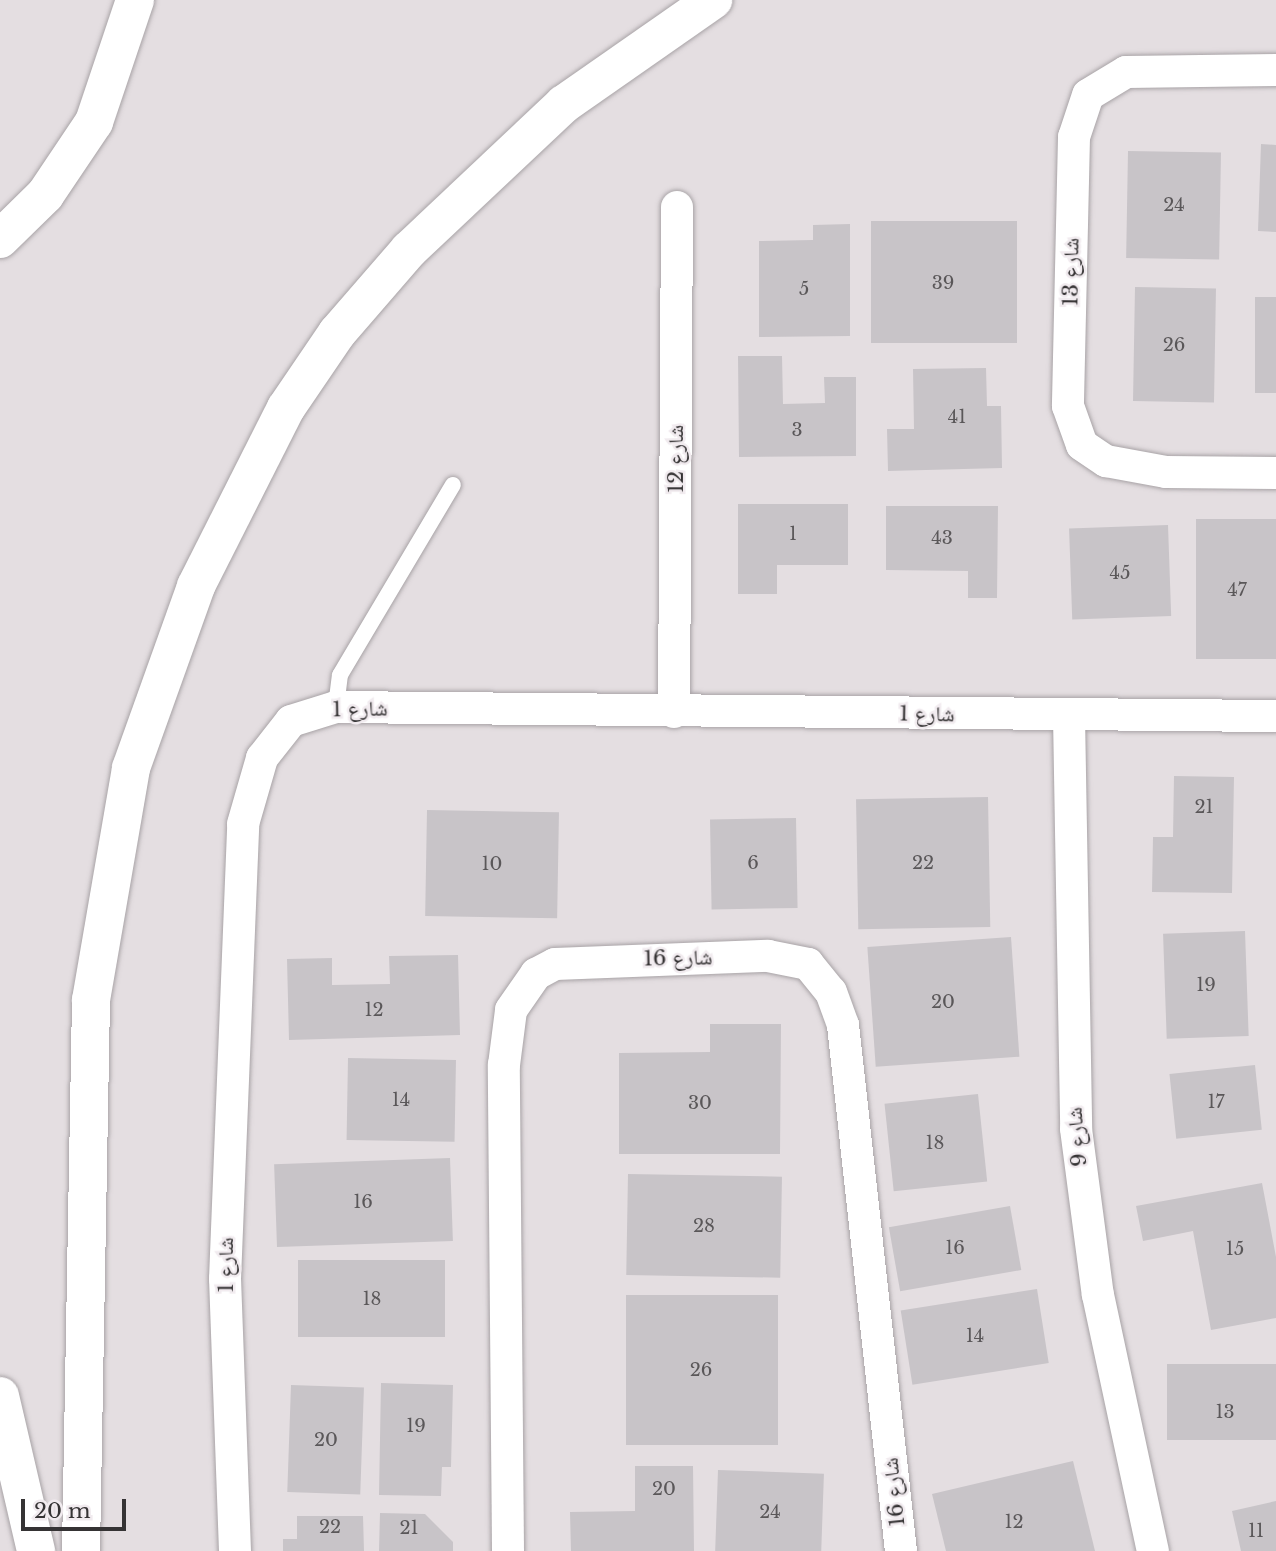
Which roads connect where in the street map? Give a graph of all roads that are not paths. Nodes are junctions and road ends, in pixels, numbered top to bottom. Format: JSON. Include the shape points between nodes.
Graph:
{"nodes":[{"id":1,"x":135,"y":0,"type":"edge"},
{"id":2,"x":713,"y":0,"type":"edge"},
{"id":3,"x":1276,"y":70,"type":"edge"},
{"id":4,"x":677,"y":207,"type":"dead end"},
{"id":5,"x":0,"y":239,"type":"edge"},
{"id":6,"x":1276,"y":473,"type":"edge"},
{"id":7,"x":453,"y":485,"type":"dead end"},
{"id":8,"x":336,"y":707,"type":"junction"},
{"id":9,"x":674,"y":712,"type":"junction"},
{"id":10,"x":1069,"y":716,"type":"junction"},
{"id":11,"x":1276,"y":716,"type":"edge"},
{"id":12,"x":0,"y":1396,"type":"edge"},
{"id":13,"x":36,"y":1551,"type":"edge"},
{"id":14,"x":81,"y":1551,"type":"edge"},
{"id":15,"x":235,"y":1551,"type":"edge"},
{"id":16,"x":508,"y":1551,"type":"edge"},
{"id":17,"x":901,"y":1551,"type":"edge"},
{"id":18,"x":1153,"y":1551,"type":"edge"}],
"edges":[{"from":1,"to":5,"type":"highway","via":[[94,122],[45,195]]},
{"from":2,"to":14,"type":"highway","via":[[564,104],[409,250],[337,333],[286,408],[195,586],[131,768],[91,1000]]},
{"from":3,"to":6,"type":"street","name":"شارع 13","via":[[1126,72],[1088,95],[1074,137],[1068,406],[1082,445],[1106,461],[1166,472]]},
{"from":4,"to":9,"type":"street","name":"شارع 12"},
{"from":7,"to":8,"type":"lane","via":[[340,675]]},
{"from":8,"to":9,"type":"street","name":"شارع 1"},
{"from":8,"to":15,"type":"street","name":"شارع 1","via":[[308,712],[273,740],[253,776],[243,824],[225,1279]]},
{"from":9,"to":10,"type":"street","name":"شارع 1"},
{"from":10,"to":11,"type":"street","name":"شارع 1"},
{"from":10,"to":18,"type":"street","name":"شارع 9","via":[[1076,1129],[1098,1295]]},
{"from":12,"to":13,"type":"highway"},
{"from":16,"to":17,"type":"street","name":"شارع 16","via":[[504,1065],[510,1010],[536,974],[555,964],[768,956],[808,964],[831,992],[843,1025]]}]}
